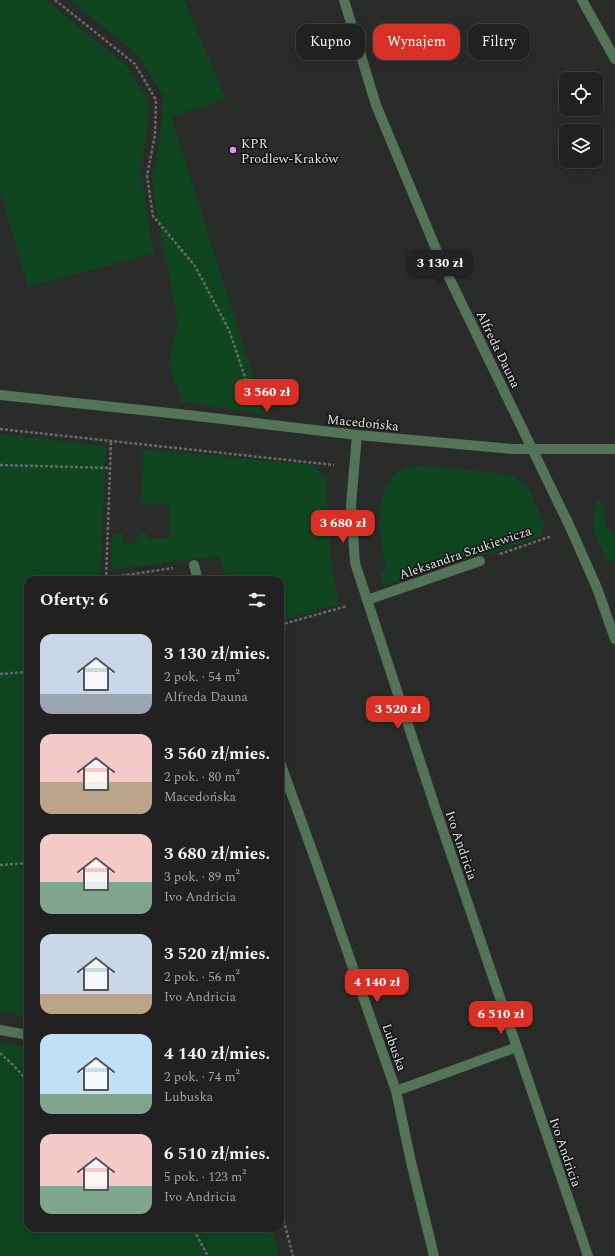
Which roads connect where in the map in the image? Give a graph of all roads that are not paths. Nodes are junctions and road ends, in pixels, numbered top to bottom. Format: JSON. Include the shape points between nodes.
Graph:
{"nodes":[{"id":1,"x":344,"y":0,"type":"edge"},
{"id":2,"x":582,"y":0,"type":"edge"},
{"id":3,"x":615,"y":59,"type":"edge"},
{"id":4,"x":0,"y":395,"type":"edge"},
{"id":5,"x":357,"y":435,"type":"junction"},
{"id":6,"x":615,"y":449,"type":"edge"},
{"id":7,"x":534,"y":450,"type":"junction"},
{"id":8,"x":480,"y":561,"type":"road end"},
{"id":9,"x":194,"y":565,"type":"road end"},
{"id":10,"x":197,"y":576,"type":"edge"},
{"id":11,"x":367,"y":600,"type":"junction"},
{"id":12,"x":615,"y":638,"type":"edge"},
{"id":13,"x":284,"y":773,"type":"edge"},
{"id":14,"x":0,"y":1030,"type":"edge"},
{"id":15,"x":24,"y":1034,"type":"edge"},
{"id":16,"x":516,"y":1047,"type":"junction"},
{"id":17,"x":396,"y":1090,"type":"junction"},
{"id":18,"x":434,"y":1256,"type":"edge"},
{"id":19,"x":588,"y":1256,"type":"edge"}],
"edges":[{"from":1,"to":7,"type":"street","name":"Alfreda Dauna","via":[[376,105],[441,261]]},
{"from":2,"to":3,"type":"street"},
{"from":4,"to":5,"type":"street","name":"Macedońska"},
{"from":5,"to":7,"type":"street","name":"Macedońska"},
{"from":5,"to":11,"type":"street","name":"Ivo Andricia","via":[[351,505],[355,563]]},
{"from":6,"to":7,"type":"street","name":"Macedońska"},
{"from":7,"to":12,"type":"street","name":"Alfreda Dauna","via":[[597,588]]},
{"from":8,"to":11,"type":"street","name":"Aleksandra Szukiewicza"},
{"from":9,"to":10,"type":"street"},
{"from":11,"to":16,"type":"street","name":"Ivo Andricia"},
{"from":13,"to":17,"type":"street","name":"Lubuska"},
{"from":14,"to":15,"type":"street"},
{"from":16,"to":17,"type":"street"},
{"from":16,"to":19,"type":"street","name":"Ivo Andricia"},
{"from":17,"to":18,"type":"street","name":"Lubuska"}]}
